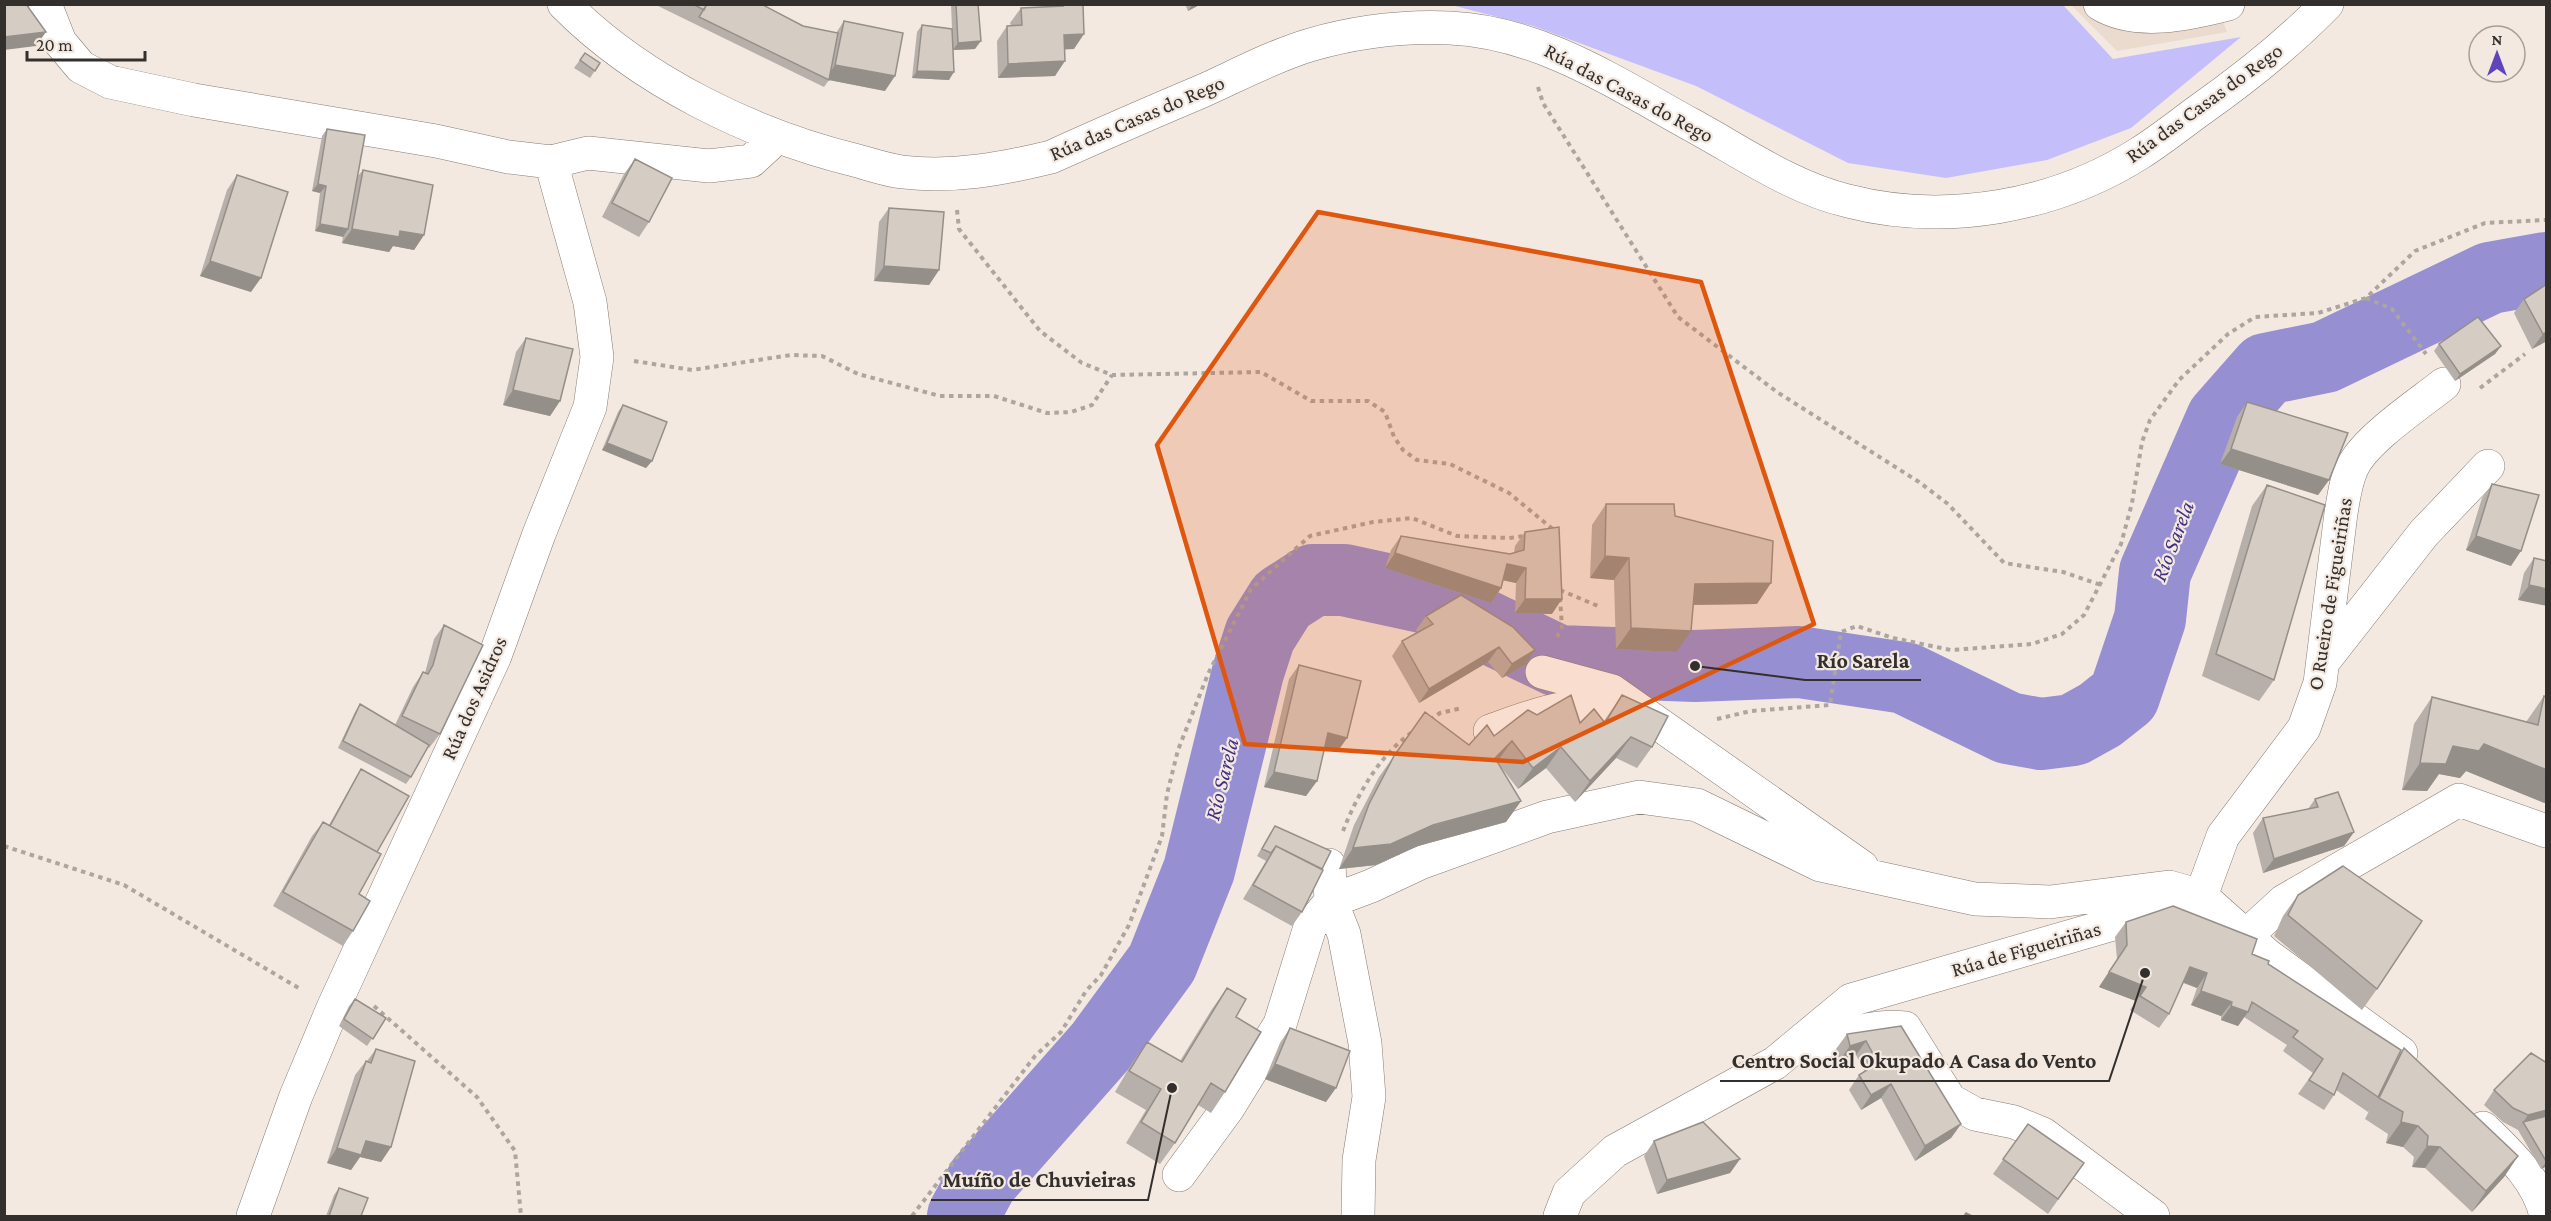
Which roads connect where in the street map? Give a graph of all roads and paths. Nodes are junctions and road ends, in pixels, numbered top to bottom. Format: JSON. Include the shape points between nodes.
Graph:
{"nodes":[{"id":1,"x":45,"y":4,"type":"edge"},
{"id":2,"x":564,"y":4,"type":"edge"},
{"id":3,"x":2100,"y":4,"type":"edge"},
{"id":4,"x":2228,"y":4,"type":"edge"},
{"id":5,"x":2327,"y":4,"type":"edge"},
{"id":6,"x":1534,"y":43,"type":"junction"},
{"id":7,"x":777,"y":137,"type":"junction"},
{"id":8,"x":551,"y":162,"type":"junction"},
{"id":9,"x":952,"y":174,"type":"junction"},
{"id":10,"x":2547,"y":220,"type":"edge"},
{"id":11,"x":2366,"y":298,"type":"junction"},
{"id":12,"x":2418,"y":340,"type":"dead end"},
{"id":13,"x":597,"y":357,"type":"junction"},
{"id":14,"x":1112,"y":375,"type":"junction"},
{"id":15,"x":2444,"y":384,"type":"dead end"},
{"id":16,"x":2488,"y":466,"type":"dead end"},
{"id":17,"x":1556,"y":531,"type":"junction"},
{"id":18,"x":1544,"y":533,"type":"edge"},
{"id":19,"x":1533,"y":534,"type":"edge"},
{"id":20,"x":1557,"y":543,"type":"edge"},
{"id":21,"x":1559,"y":578,"type":"edge"},
{"id":22,"x":2101,"y":585,"type":"junction"},
{"id":23,"x":1560,"y":590,"type":"junction"},
{"id":24,"x":1598,"y":606,"type":"dead end"},
{"id":25,"x":1562,"y":627,"type":"dead end"},
{"id":26,"x":2323,"y":662,"type":"junction"},
{"id":27,"x":1542,"y":672,"type":"dead end"},
{"id":28,"x":1652,"y":722,"type":"junction"},
{"id":29,"x":1490,"y":731,"type":"joint"},
{"id":30,"x":1685,"y":744,"type":"junction"},
{"id":31,"x":2547,"y":831,"type":"edge"},
{"id":32,"x":4,"y":846,"type":"edge"},
{"id":33,"x":1329,"y":865,"type":"joint"},
{"id":34,"x":1878,"y":879,"type":"junction"},
{"id":35,"x":2200,"y":896,"type":"junction"},
{"id":36,"x":1331,"y":901,"type":"junction"},
{"id":37,"x":2247,"y":935,"type":"junction"},
{"id":38,"x":339,"y":994,"type":"junction"},
{"id":39,"x":1787,"y":1053,"type":"junction"},
{"id":40,"x":2425,"y":1074,"type":"edge"},
{"id":41,"x":2457,"y":1104,"type":"edge"},
{"id":42,"x":1179,"y":1175,"type":"dead end"},
{"id":43,"x":2545,"y":1202,"type":"edge"},
{"id":44,"x":253,"y":1216,"type":"edge"},
{"id":45,"x":521,"y":1216,"type":"edge"},
{"id":46,"x":912,"y":1216,"type":"edge"},
{"id":47,"x":1358,"y":1216,"type":"edge"},
{"id":48,"x":1560,"y":1216,"type":"edge"},
{"id":49,"x":2153,"y":1216,"type":"edge"}],
"edges":[{"from":1,"to":8,"type":"street","via":[[60,42],[81,67],[110,82]]},
{"from":2,"to":7,"type":"street","name":"Rúa das Casas do Rego","via":[[630,57],[698,102]]},
{"from":3,"to":4,"type":"street","via":[[2109,10],[2146,18]]},
{"from":5,"to":6,"type":"street","name":"Rúa das Casas do Rego","via":[[2295,38],[2249,76],[2138,155],[2041,197],[1977,211],[1910,213],[1845,201],[1790,178],[1580,63]]},
{"from":6,"to":9,"type":"street","name":"Rúa das Casas do Rego","via":[[1451,28],[1409,28],[1308,45],[1051,157]]},
{"from":6,"to":22,"type":"path","via":[[1543,103],[1678,317],[1777,392],[1919,482],[1948,504],[2004,563],[2063,572]]},
{"from":7,"to":8,"type":"street","via":[[751,161],[709,166],[588,153]]},
{"from":7,"to":9,"type":"street","name":"Rúa das Casas do Rego","via":[[902,172]]},
{"from":8,"to":13,"type":"street","name":"Rúa dos Asidros","via":[[590,302]]},
{"from":9,"to":14,"type":"path","via":[[959,229],[1040,331],[1082,363]]},
{"from":10,"to":11,"type":"path","via":[[2485,224],[2415,251]]},
{"from":11,"to":12,"type":"path","via":[[2392,309]]},
{"from":11,"to":22,"type":"path","via":[[2318,314],[2254,317],[2228,334],[2179,380],[2150,420],[2121,544]]},
{"from":13,"to":14,"type":"path","via":[[692,370],[791,355],[822,356],[858,374],[940,396],[994,396],[1047,413],[1071,412],[1092,405]]},
{"from":13,"to":38,"type":"street","name":"Rúa dos Asidros","via":[[590,407],[495,656]]},
{"from":14,"to":17,"type":"path","via":[[1261,372],[1311,401],[1368,402],[1385,412],[1403,450],[1417,460],[1450,464],[1509,493]]},
{"from":15,"to":26,"type":"street","name":"O Rueiro de Figueiriñas","via":[[2367,447],[2354,464],[2341,513]]},
{"from":16,"to":26,"type":"street","via":[[2424,532]]},
{"from":17,"to":18,"type":"path"},
{"from":17,"to":20,"type":"path"},
{"from":19,"to":46,"type":"path","via":[[1509,538],[1457,536],[1412,518],[1373,522],[1310,536],[1251,589],[1208,674],[1178,750],[1162,836],[1129,925],[1101,975],[1086,991],[1061,1032],[1035,1056]]},
{"from":21,"to":23,"type":"path"},
{"from":22,"to":30,"type":"path","via":[[2084,615],[2062,634],[2032,644],[1951,650],[1857,626],[1841,632],[1830,705],[1751,711],[1706,721]]},
{"from":23,"to":24,"type":"path"},
{"from":23,"to":25,"type":"path"},
{"from":26,"to":35,"type":"street","name":"O Rueiro de Figueiriñas","via":[[2304,728],[2223,836]]},
{"from":27,"to":28,"type":"street","via":[[1612,691]]},
{"from":28,"to":29,"type":"street","via":[[1610,707],[1553,709]]},
{"from":28,"to":30,"type":"street"},
{"from":29,"to":33,"type":"path","via":[[1466,707],[1440,713],[1396,743],[1352,808]]},
{"from":30,"to":34,"type":"street"},
{"from":31,"to":37,"type":"street","via":[[2458,800],[2284,901]]},
{"from":32,"to":38,"type":"path","via":[[124,885]]},
{"from":33,"to":36,"type":"street"},
{"from":34,"to":35,"type":"street","via":[[1975,899],[2050,902],[2169,887]]},
{"from":34,"to":36,"type":"street","via":[[1820,866],[1697,805],[1639,797],[1547,817],[1420,863]]},
{"from":35,"to":37,"type":"street"},
{"from":35,"to":39,"type":"street","name":"Rúa de Figueiriñas","via":[[1851,1000]]},
{"from":36,"to":42,"type":"street","via":[[1310,927],[1280,1024],[1228,1108]]},
{"from":36,"to":47,"type":"street","via":[[1344,934],[1365,1043],[1369,1097],[1359,1160]]},
{"from":37,"to":40,"type":"street","via":[[2267,955]]},
{"from":38,"to":44,"type":"street","name":"Rúa dos Asidros","via":[[296,1096]]},
{"from":38,"to":45,"type":"path","via":[[477,1097],[515,1151]]},
{"from":39,"to":48,"type":"street","via":[[1614,1151],[1569,1193]]},
{"from":39,"to":49,"type":"street","via":[[1861,1031],[1890,1026],[1905,1028],[1950,1100],[1975,1114],[2014,1122],[2043,1134]]},
{"from":41,"to":43,"type":"street","via":[[2506,1149]]}]}
